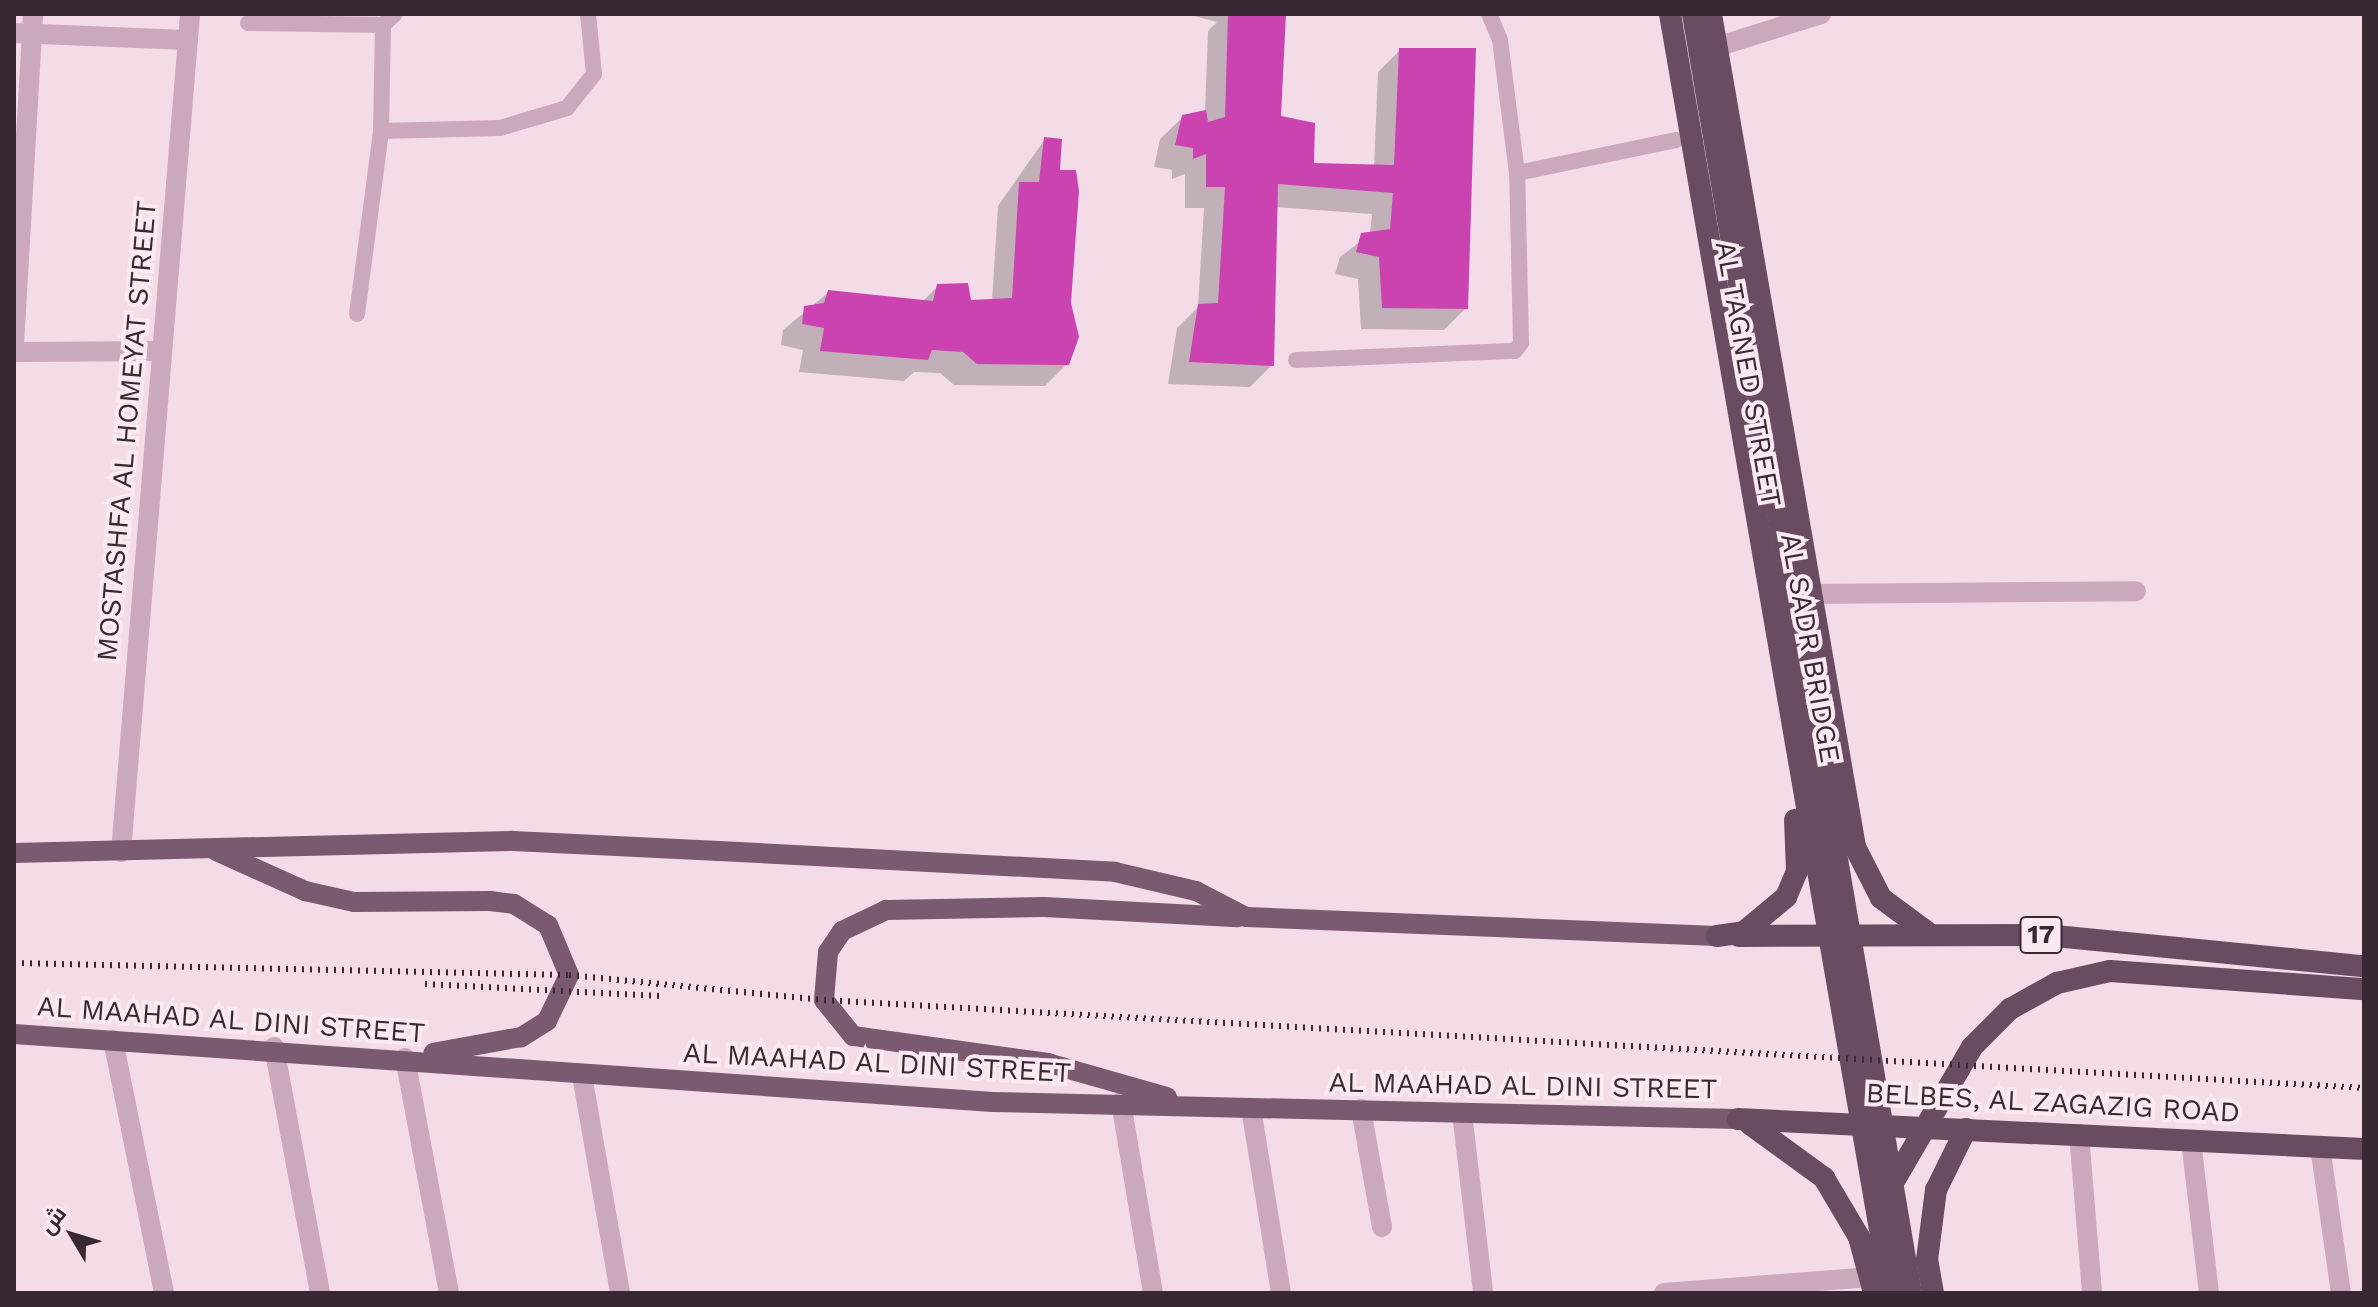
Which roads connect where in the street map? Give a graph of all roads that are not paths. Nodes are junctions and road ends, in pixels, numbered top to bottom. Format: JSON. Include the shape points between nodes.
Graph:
{"nodes":[{"id":1,"x":190,"y":14,"type":"edge"},
{"id":2,"x":588,"y":14,"type":"edge"},
{"id":3,"x":1489,"y":14,"type":"edge"},
{"id":4,"x":1655,"y":14,"type":"edge"},
{"id":5,"x":1670,"y":14,"type":"edge"},
{"id":6,"x":1693,"y":14,"type":"edge"},
{"id":7,"x":1711,"y":14,"type":"edge"},
{"id":8,"x":1821,"y":14,"type":"edge"},
{"id":9,"x":389,"y":20,"type":"edge"},
{"id":10,"x":248,"y":23,"type":"dead end"},
{"id":11,"x":26,"y":27,"type":"edge"},
{"id":12,"x":188,"y":40,"type":"junction"},
{"id":13,"x":1716,"y":47,"type":"junction"},
{"id":14,"x":381,"y":131,"type":"junction"},
{"id":15,"x":1677,"y":140,"type":"junction"},
{"id":16,"x":1517,"y":173,"type":"junction"},
{"id":17,"x":357,"y":314,"type":"dead end"},
{"id":18,"x":14,"y":345,"type":"edge"},
{"id":19,"x":162,"y":351,"type":"junction"},
{"id":20,"x":14,"y":352,"type":"edge"},
{"id":21,"x":1296,"y":360,"type":"dead end"},
{"id":22,"x":2136,"y":591,"type":"dead end"},
{"id":23,"x":1811,"y":594,"type":"junction"},
{"id":24,"x":1855,"y":847,"type":"junction"},
{"id":25,"x":214,"y":850,"type":"junction"},
{"id":26,"x":121,"y":852,"type":"junction"},
{"id":27,"x":14,"y":853,"type":"edge"},
{"id":28,"x":1797,"y":871,"type":"junction"},
{"id":29,"x":1246,"y":917,"type":"junction"},
{"id":30,"x":1927,"y":932,"type":"junction"},
{"id":31,"x":1717,"y":936,"type":"junction"},
{"id":32,"x":2364,"y":966,"type":"edge"},
{"id":33,"x":2364,"y":989,"type":"edge"},
{"id":34,"x":14,"y":1034,"type":"edge"},
{"id":35,"x":113,"y":1040,"type":"junction"},
{"id":36,"x":274,"y":1047,"type":"junction"},
{"id":37,"x":405,"y":1058,"type":"junction"},
{"id":38,"x":582,"y":1075,"type":"junction"},
{"id":39,"x":1121,"y":1102,"type":"junction"},
{"id":40,"x":1178,"y":1102,"type":"junction"},
{"id":41,"x":1251,"y":1108,"type":"junction"},
{"id":42,"x":1361,"y":1109,"type":"junction"},
{"id":43,"x":1462,"y":1113,"type":"junction"},
{"id":44,"x":1738,"y":1119,"type":"junction"},
{"id":45,"x":1966,"y":1129,"type":"junction"},
{"id":46,"x":2079,"y":1134,"type":"junction"},
{"id":47,"x":2191,"y":1140,"type":"junction"},
{"id":48,"x":2320,"y":1146,"type":"junction"},
{"id":49,"x":2364,"y":1149,"type":"edge"},
{"id":50,"x":1877,"y":1210,"type":"junction"},
{"id":51,"x":1382,"y":1227,"type":"dead end"},
{"id":52,"x":1872,"y":1285,"type":"edge"},
{"id":53,"x":164,"y":1293,"type":"edge"},
{"id":54,"x":320,"y":1293,"type":"edge"},
{"id":55,"x":449,"y":1293,"type":"edge"},
{"id":56,"x":620,"y":1293,"type":"edge"},
{"id":57,"x":1153,"y":1293,"type":"edge"},
{"id":58,"x":1281,"y":1293,"type":"edge"},
{"id":59,"x":1483,"y":1293,"type":"edge"},
{"id":60,"x":1664,"y":1293,"type":"edge"},
{"id":61,"x":1891,"y":1293,"type":"edge"},
{"id":62,"x":1911,"y":1293,"type":"edge"},
{"id":63,"x":1933,"y":1293,"type":"edge"},
{"id":64,"x":2092,"y":1293,"type":"edge"},
{"id":65,"x":2209,"y":1293,"type":"edge"},
{"id":66,"x":2341,"y":1293,"type":"edge"}],
"edges":[{"from":1,"to":12,"type":"street","name":"MOSTASHFA AL HOMEYAT STREET"},
{"from":2,"to":14,"type":"lane","via":[[594,74],[567,108],[500,128]]},
{"from":3,"to":16,"type":"lane","via":[[1500,40]]},
{"from":4,"to":15,"type":"highway","name":"AL TAGNED STREET"},
{"from":5,"to":50,"type":"highway","name":"AL SADR BRIDGE"},
{"from":6,"to":62,"type":"highway","name":"AL SADR BRIDGE"},
{"from":7,"to":13,"type":"highway","name":"AL TAGNED STREET"},
{"from":8,"to":13,"type":"street"},
{"from":9,"to":10,"type":"lane"},
{"from":9,"to":14,"type":"lane"},
{"from":11,"to":12,"type":"street"},
{"from":11,"to":18,"type":"street"},
{"from":12,"to":19,"type":"street","name":"MOSTASHFA AL HOMEYAT STREET"},
{"from":13,"to":23,"type":"highway","name":"AL TAGNED STREET"},
{"from":14,"to":17,"type":"lane"},
{"from":15,"to":16,"type":"lane"},
{"from":15,"to":28,"type":"highway","name":"AL TAGNED STREET","via":[[1799,844]]},
{"from":16,"to":21,"type":"lane","via":[[1521,343],[1515,351]]},
{"from":19,"to":20,"type":"street"},
{"from":19,"to":26,"type":"street","name":"MOSTASHFA AL HOMEYAT STREET"},
{"from":22,"to":23,"type":"street"},
{"from":23,"to":24,"type":"highway","name":"AL TAGNED STREET"},
{"from":24,"to":28,"type":"highway","via":[[1852,879],[1833,887]]},
{"from":24,"to":30,"type":"highway","name":"AL TAGNED STREET","via":[[1881,898]]},
{"from":25,"to":26,"type":"main road"},
{"from":25,"to":29,"type":"main road","via":[[513,841],[1115,872],[1196,891]]},
{"from":25,"to":37,"type":"main road","via":[[305,891],[354,902],[514,904],[548,925],[569,975],[564,999],[547,1021],[521,1037]]},
{"from":26,"to":27,"type":"main road"},
{"from":28,"to":31,"type":"highway","via":[[1768,918]]},
{"from":29,"to":31,"type":"main road"},
{"from":29,"to":40,"type":"main road","via":[[1044,907],[886,910],[842,931],[828,952],[824,1000],[853,1036],[1093,1072]]},
{"from":30,"to":31,"type":"highway","number":"17"},
{"from":30,"to":32,"type":"highway","number":"17","via":[[2045,935]]},
{"from":33,"to":50,"type":"highway","via":[[2110,971],[2057,983],[2010,1009],[1972,1047]]},
{"from":34,"to":35,"type":"main road","name":"AL MAAHAD AL DINI STREET"},
{"from":35,"to":36,"type":"main road","name":"AL MAAHAD AL DINI STREET"},
{"from":35,"to":53,"type":"street"},
{"from":36,"to":37,"type":"main road","name":"AL MAAHAD AL DINI STREET"},
{"from":36,"to":54,"type":"street"},
{"from":37,"to":38,"type":"main road","name":"AL MAAHAD AL DINI STREET"},
{"from":37,"to":55,"type":"street"},
{"from":38,"to":39,"type":"main road","name":"AL MAAHAD AL DINI STREET","via":[[993,1102]]},
{"from":38,"to":56,"type":"street"},
{"from":39,"to":40,"type":"main road","name":"AL MAAHAD AL DINI STREET"},
{"from":39,"to":57,"type":"street"},
{"from":40,"to":41,"type":"main road","name":"AL MAAHAD AL DINI STREET"},
{"from":41,"to":42,"type":"main road","name":"AL MAAHAD AL DINI STREET"},
{"from":41,"to":58,"type":"street"},
{"from":42,"to":43,"type":"main road","name":"AL MAAHAD AL DINI STREET"},
{"from":42,"to":51,"type":"street"},
{"from":43,"to":44,"type":"main road","name":"AL MAAHAD AL DINI STREET"},
{"from":43,"to":59,"type":"street"},
{"from":44,"to":45,"type":"highway","name":"BELBES, AL ZAGAZIG ROAD"},
{"from":44,"to":52,"type":"highway","via":[[1770,1133],[1824,1178],[1859,1237]]},
{"from":45,"to":46,"type":"highway","name":"BELBES, AL ZAGAZIG ROAD"},
{"from":45,"to":63,"type":"highway","via":[[1936,1190],[1927,1260]]},
{"from":46,"to":47,"type":"highway","name":"BELBES, AL ZAGAZIG ROAD"},
{"from":46,"to":64,"type":"street"},
{"from":47,"to":48,"type":"highway","name":"BELBES, AL ZAGAZIG ROAD"},
{"from":47,"to":65,"type":"street"},
{"from":48,"to":49,"type":"highway","name":"BELBES, AL ZAGAZIG ROAD"},
{"from":48,"to":66,"type":"street"},
{"from":50,"to":61,"type":"highway","name":"AL SADR BRIDGE"},
{"from":52,"to":60,"type":"street"}]}
